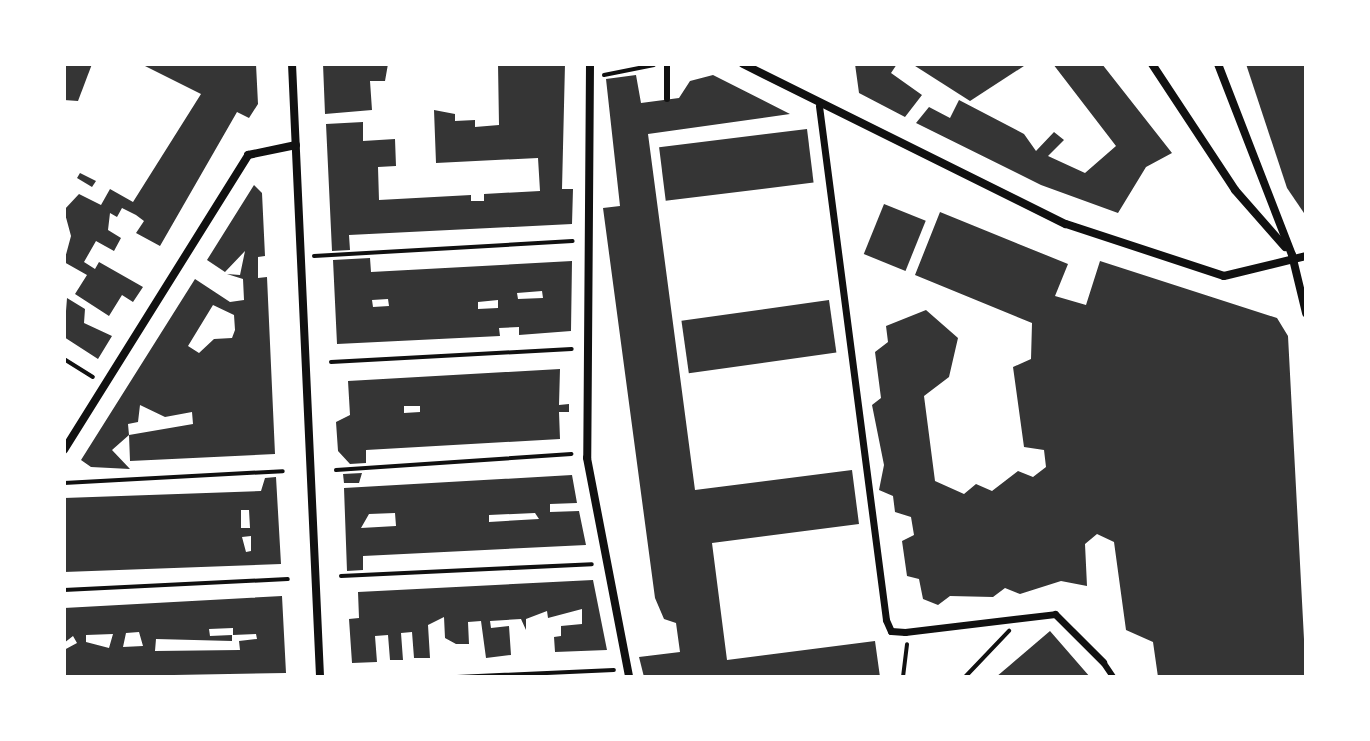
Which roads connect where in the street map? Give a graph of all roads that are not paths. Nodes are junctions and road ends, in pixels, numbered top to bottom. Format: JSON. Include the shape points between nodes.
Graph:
{"nodes":[{"id":1,"x":292,"y":64,"type":"edge"},
{"id":2,"x":590,"y":64,"type":"edge"},
{"id":3,"x":667,"y":64,"type":"edge"},
{"id":4,"x":743,"y":64,"type":"edge"},
{"id":5,"x":1152,"y":64,"type":"edge"},
{"id":6,"x":1218,"y":64,"type":"edge"},
{"id":7,"x":667,"y":99,"type":"dead end"},
{"id":8,"x":819,"y":106,"type":"junction"},
{"id":9,"x":296,"y":145,"type":"junction"},
{"id":10,"x":1292,"y":255,"type":"junction"},
{"id":11,"x":1306,"y":256,"type":"edge"},
{"id":12,"x":1306,"y":313,"type":"edge"},
{"id":13,"x":64,"y":450,"type":"edge"},
{"id":14,"x":1103,"y":662,"type":"joint"},
{"id":15,"x":320,"y":677,"type":"edge"},
{"id":16,"x":629,"y":677,"type":"edge"},
{"id":17,"x":1113,"y":677,"type":"edge"}],
"edges":[{"from":1,"to":9,"type":"street"},
{"from":2,"to":16,"type":"street","via":[[587,458]]},
{"from":3,"to":7,"type":"lane"},
{"from":4,"to":8,"type":"street"},
{"from":5,"to":10,"type":"street","via":[[1235,190]]},
{"from":6,"to":10,"type":"street"},
{"from":8,"to":10,"type":"street","via":[[1066,224],[1224,276]]},
{"from":8,"to":14,"type":"street","via":[[891,631],[1055,614]]},
{"from":9,"to":13,"type":"street","via":[[248,155]]},
{"from":9,"to":15,"type":"street"},
{"from":10,"to":11,"type":"street"},
{"from":10,"to":12,"type":"street"},
{"from":14,"to":17,"type":"lane"}]}
